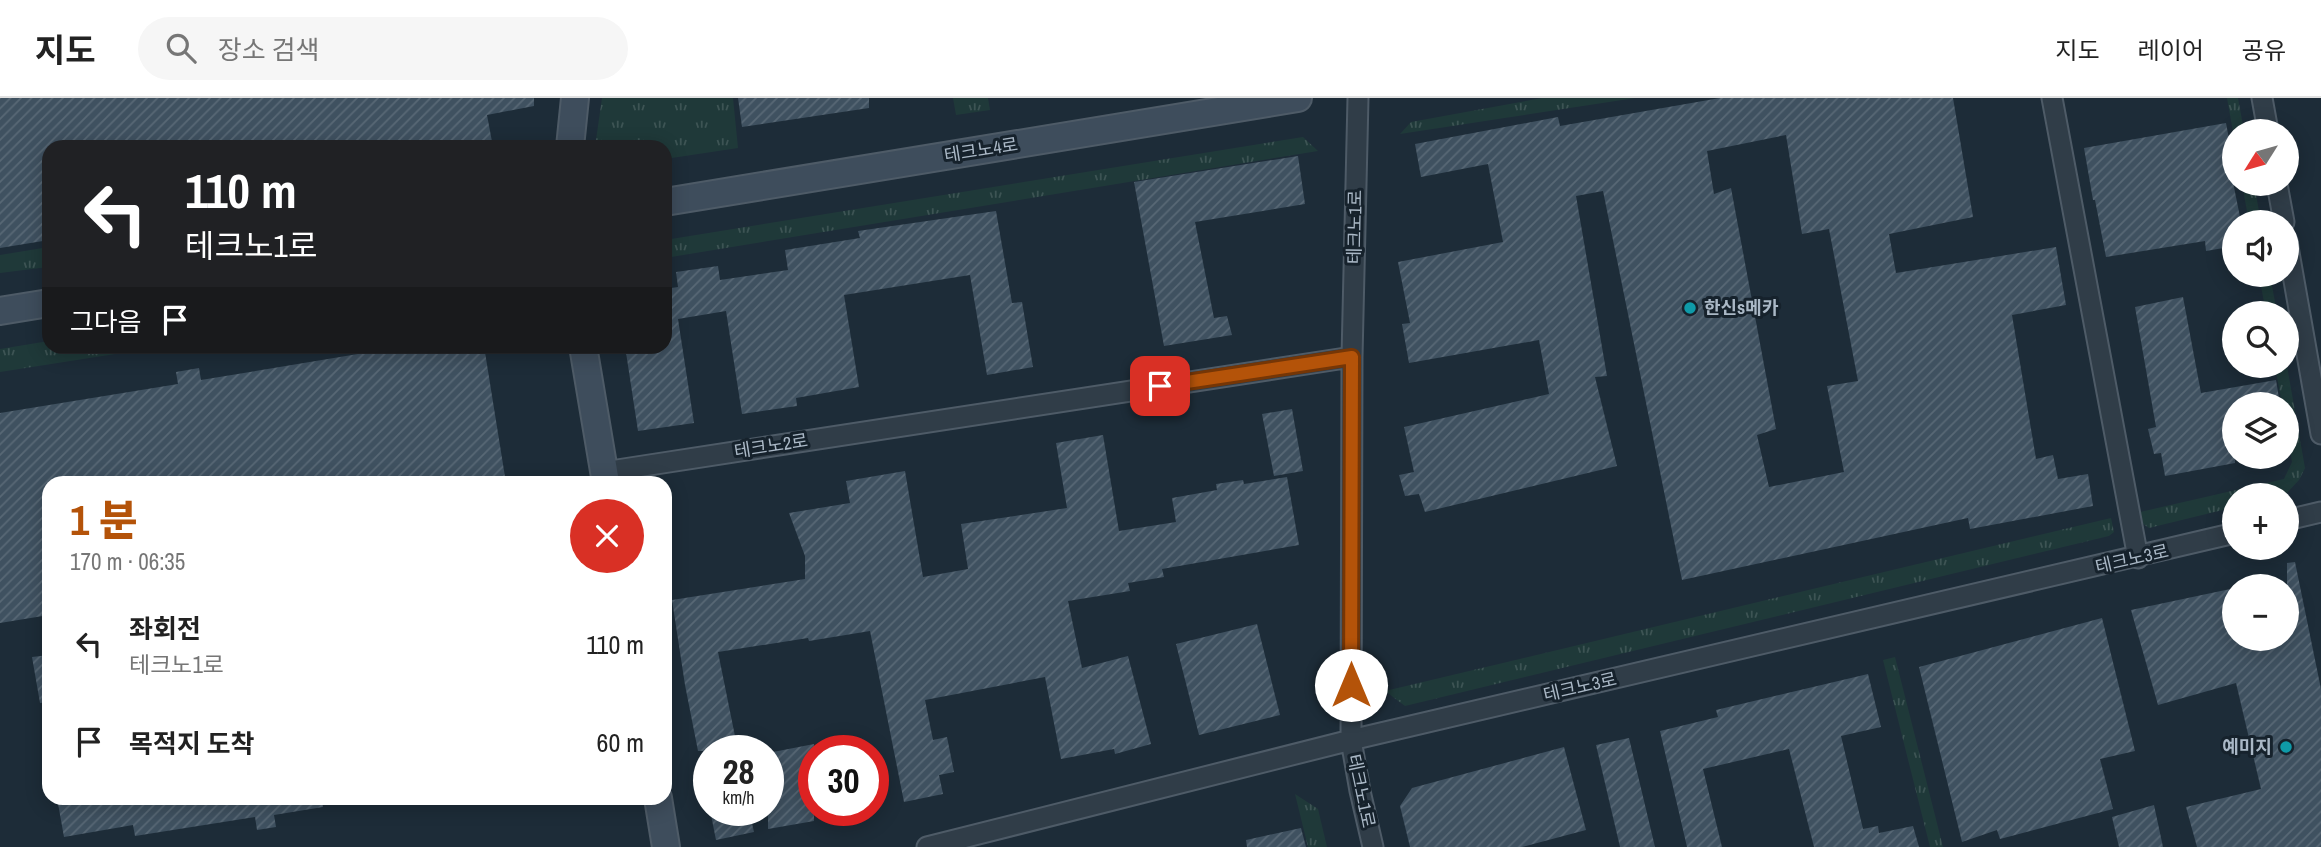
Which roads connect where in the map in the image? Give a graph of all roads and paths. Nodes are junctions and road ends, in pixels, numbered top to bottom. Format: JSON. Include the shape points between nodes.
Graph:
{"nodes":[{"id":1,"x":575,"y":98,"type":"edge"},
{"id":2,"x":1298,"y":98,"type":"edge"},
{"id":3,"x":1358,"y":98,"type":"edge"},
{"id":4,"x":2052,"y":98,"type":"edge"},
{"id":5,"x":2262,"y":98,"type":"edge"},
{"id":6,"x":2266,"y":119,"type":"edge"},
{"id":7,"x":571,"y":140,"type":"edge"},
{"id":8,"x":672,"y":201,"type":"edge"},
{"id":9,"x":2295,"y":287,"type":"edge"},
{"id":10,"x":42,"y":304,"type":"edge"},
{"id":11,"x":0,"y":311,"type":"edge"},
{"id":12,"x":584,"y":354,"type":"edge"},
{"id":13,"x":1352,"y":357,"type":"junction"},
{"id":14,"x":2321,"y":434,"type":"edge"},
{"id":15,"x":605,"y":476,"type":"edge"},
{"id":16,"x":611,"y":476,"type":"edge"},
{"id":17,"x":2321,"y":512,"type":"edge"},
{"id":18,"x":2299,"y":517,"type":"edge"},
{"id":19,"x":2222,"y":536,"type":"edge"},
{"id":20,"x":2137,"y":558,"type":"junction"},
{"id":21,"x":1351,"y":740,"type":"junction"},
{"id":22,"x":659,"y":805,"type":"edge"},
{"id":23,"x":666,"y":847,"type":"edge"},
{"id":24,"x":927,"y":847,"type":"edge"},
{"id":25,"x":1373,"y":847,"type":"edge"}],
"edges":[{"from":1,"to":7,"type":"main road"},
{"from":2,"to":8,"type":"main road","name":"테크노4로"},
{"from":3,"to":13,"type":"street","name":"테크노1로"},
{"from":4,"to":20,"type":"street"},
{"from":5,"to":6,"type":"street"},
{"from":9,"to":14,"type":"street"},
{"from":10,"to":11,"type":"main road"},
{"from":12,"to":15,"type":"main road","name":"테크노2로"},
{"from":13,"to":16,"type":"street","name":"테크노2로"},
{"from":13,"to":21,"type":"street","name":"테크노1로"},
{"from":17,"to":18,"type":"street"},
{"from":19,"to":20,"type":"street","name":"테크노3로"},
{"from":20,"to":21,"type":"street","name":"테크노3로"},
{"from":21,"to":24,"type":"street","name":"테크노3로"},
{"from":21,"to":25,"type":"street","name":"테크노1로"},
{"from":22,"to":23,"type":"main road"}]}
